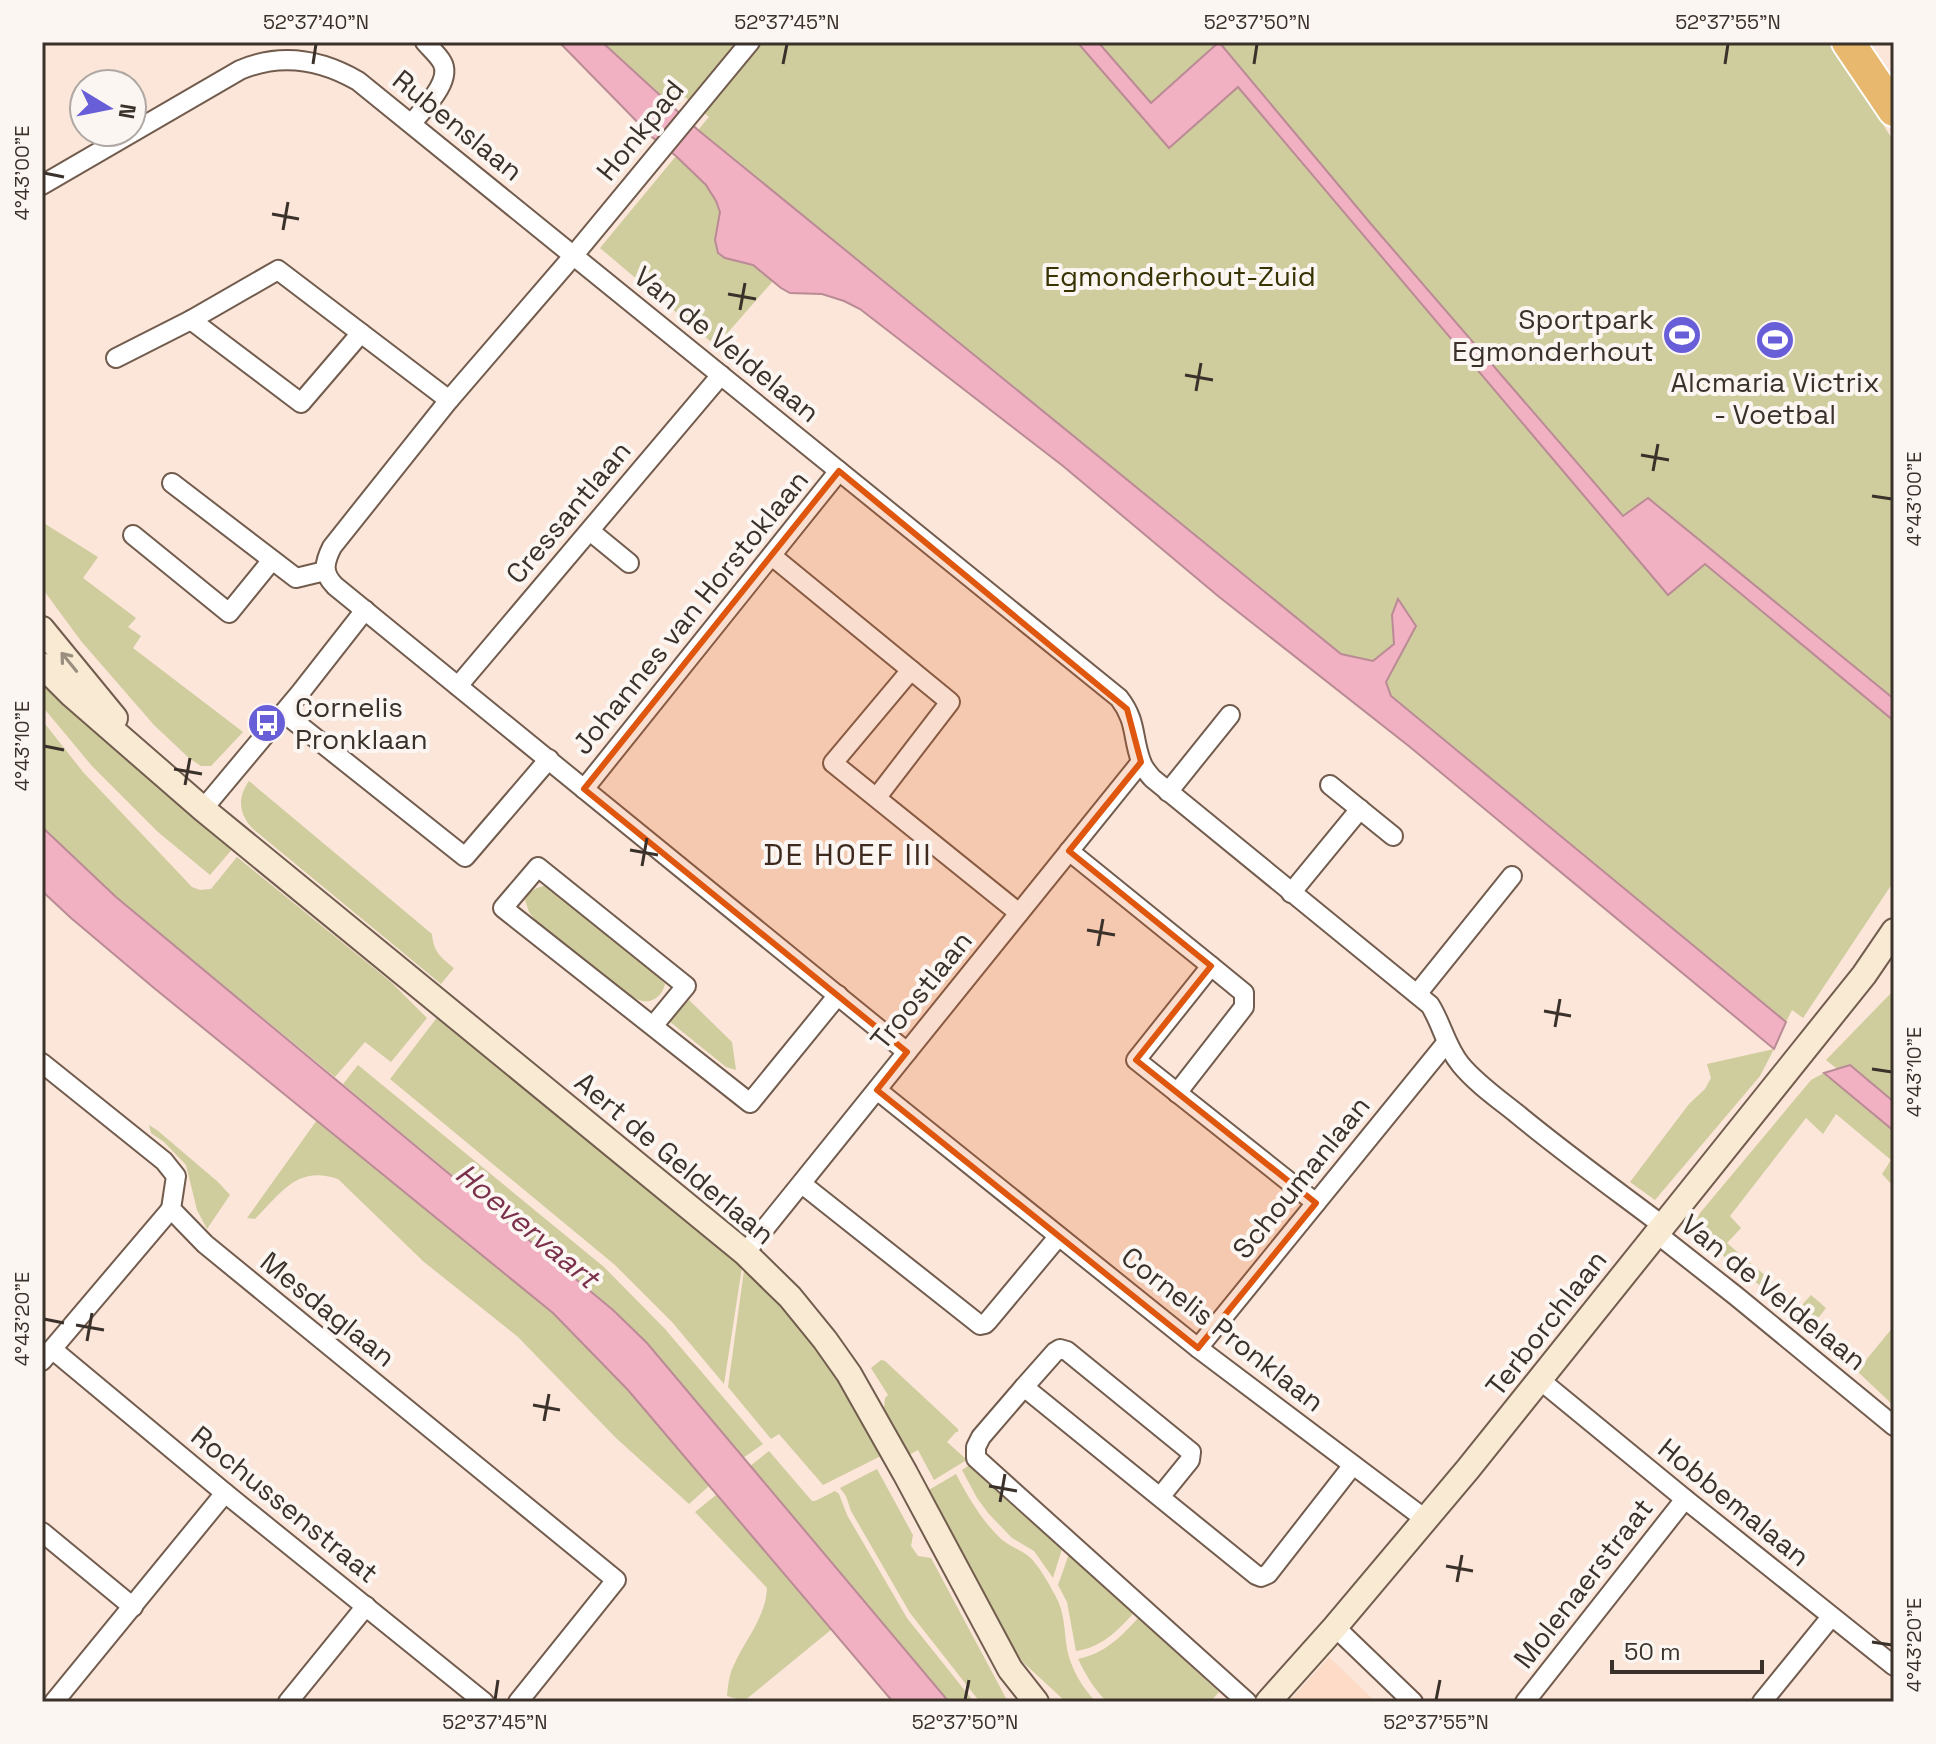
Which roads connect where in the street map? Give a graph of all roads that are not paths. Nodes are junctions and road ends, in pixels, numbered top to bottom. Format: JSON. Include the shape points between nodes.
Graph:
{"nodes":[{"id":1,"x":425,"y":42,"type":"edge"},
{"id":2,"x":750,"y":42,"type":"edge"},
{"id":3,"x":1848,"y":42,"type":"edge"},
{"id":4,"x":1894,"y":110,"type":"edge"},
{"id":5,"x":412,"y":123,"type":"junction"},
{"id":6,"x":42,"y":185,"type":"edge"},
{"id":7,"x":574,"y":255,"type":"junction"},
{"id":8,"x":191,"y":320,"type":"junction"},
{"id":9,"x":361,"y":333,"type":"junction"},
{"id":10,"x":116,"y":358,"type":"dead end"},
{"id":11,"x":721,"y":375,"type":"junction"},
{"id":12,"x":449,"y":400,"type":"junction"},
{"id":13,"x":839,"y":471,"type":"junction"},
{"id":14,"x":172,"y":483,"type":"dead end"},
{"id":15,"x":590,"y":531,"type":"junction"},
{"id":16,"x":133,"y":535,"type":"dead end"},
{"id":17,"x":772,"y":556,"type":"junction"},
{"id":18,"x":272,"y":560,"type":"junction"},
{"id":19,"x":629,"y":563,"type":"dead end"},
{"id":20,"x":325,"y":571,"type":"junction"},
{"id":21,"x":365,"y":610,"type":"junction"},
{"id":22,"x":42,"y":629,"type":"edge"},
{"id":23,"x":42,"y":665,"type":"edge"},
{"id":24,"x":911,"y":670,"type":"junction"},
{"id":25,"x":458,"y":686,"type":"junction"},
{"id":26,"x":284,"y":713,"type":"junction"},
{"id":27,"x":1230,"y":715,"type":"dead end"},
{"id":28,"x":549,"y":759,"type":"junction"},
{"id":29,"x":1141,"y":762,"type":"junction"},
{"id":30,"x":153,"y":767,"type":"junction"},
{"id":31,"x":1330,"y":785,"type":"dead end"},
{"id":32,"x":584,"y":789,"type":"junction"},
{"id":33,"x":1168,"y":792,"type":"junction"},
{"id":34,"x":877,"y":797,"type":"junction"},
{"id":35,"x":203,"y":809,"type":"junction"},
{"id":36,"x":1360,"y":809,"type":"junction"},
{"id":37,"x":1393,"y":836,"type":"dead end"},
{"id":38,"x":1069,"y":851,"type":"junction"},
{"id":39,"x":1512,"y":876,"type":"dead end"},
{"id":40,"x":1291,"y":893,"type":"junction"},
{"id":41,"x":1019,"y":913,"type":"junction"},
{"id":42,"x":1894,"y":931,"type":"edge"},
{"id":43,"x":1894,"y":953,"type":"edge"},
{"id":44,"x":1211,"y":966,"type":"junction"},
{"id":45,"x":1864,"y":975,"type":"junction"},
{"id":46,"x":1417,"y":994,"type":"junction"},
{"id":47,"x":838,"y":995,"type":"junction"},
{"id":48,"x":653,"y":1026,"type":"junction"},
{"id":49,"x":1447,"y":1042,"type":"junction"},
{"id":50,"x":907,"y":1052,"type":"junction"},
{"id":51,"x":44,"y":1069,"type":"edge"},
{"id":52,"x":877,"y":1090,"type":"junction"},
{"id":53,"x":1177,"y":1093,"type":"junction"},
{"id":54,"x":802,"y":1184,"type":"junction"},
{"id":55,"x":1316,"y":1203,"type":"junction"},
{"id":56,"x":171,"y":1209,"type":"junction"},
{"id":57,"x":1659,"y":1229,"type":"junction"},
{"id":58,"x":1058,"y":1237,"type":"junction"},
{"id":59,"x":745,"y":1253,"type":"junction"},
{"id":60,"x":1198,"y":1348,"type":"junction"},
{"id":61,"x":47,"y":1355,"type":"edge"},
{"id":62,"x":1540,"y":1380,"type":"junction"},
{"id":63,"x":1024,"y":1387,"type":"junction"},
{"id":64,"x":1894,"y":1426,"type":"edge"},
{"id":65,"x":1353,"y":1465,"type":"junction"},
{"id":66,"x":225,"y":1493,"type":"junction"},
{"id":67,"x":1160,"y":1497,"type":"junction"},
{"id":68,"x":1685,"y":1499,"type":"junction"},
{"id":69,"x":1425,"y":1519,"type":"junction"},
{"id":70,"x":42,"y":1532,"type":"edge"},
{"id":71,"x":366,"y":1606,"type":"junction"},
{"id":72,"x":133,"y":1607,"type":"junction"},
{"id":73,"x":1831,"y":1617,"type":"junction"},
{"id":74,"x":1335,"y":1627,"type":"junction"},
{"id":75,"x":1894,"y":1666,"type":"edge"},
{"id":76,"x":1037,"y":1701,"type":"edge"},
{"id":77,"x":54,"y":1702,"type":"edge"},
{"id":78,"x":288,"y":1702,"type":"edge"},
{"id":79,"x":484,"y":1702,"type":"edge"},
{"id":80,"x":518,"y":1702,"type":"edge"},
{"id":81,"x":1247,"y":1702,"type":"edge"},
{"id":82,"x":1268,"y":1702,"type":"edge"},
{"id":83,"x":1413,"y":1702,"type":"edge"},
{"id":84,"x":1525,"y":1702,"type":"edge"},
{"id":85,"x":1762,"y":1702,"type":"edge"}],
"edges":[{"from":1,"to":5,"type":"street","via":[[444,64],[444,76]]},
{"from":2,"to":7,"type":"street","name":"Honkpad"},
{"from":3,"to":4,"type":"highway"},
{"from":5,"to":6,"type":"street","name":"Rubenslaan","via":[[341,71],[296,61],[258,63]]},
{"from":5,"to":7,"type":"street","name":"Rubenslaan"},
{"from":7,"to":11,"type":"street","name":"Van de Veldelaan"},
{"from":7,"to":12,"type":"street"},
{"from":8,"to":9,"type":"street","via":[[278,270]]},
{"from":8,"to":9,"type":"street","via":[[301,403]]},
{"from":8,"to":10,"type":"street"},
{"from":9,"to":12,"type":"street"},
{"from":11,"to":13,"type":"street","name":"Van de Veldelaan"},
{"from":11,"to":15,"type":"street","name":"Cressantlaan"},
{"from":12,"to":20,"type":"street","via":[[332,547]]},
{"from":13,"to":17,"type":"street","name":"Johannes van Horstoklaan"},
{"from":13,"to":29,"type":"street","name":"Van de Veldelaan","via":[[1119,698],[1133,725]]},
{"from":14,"to":18,"type":"street"},
{"from":15,"to":19,"type":"street"},
{"from":15,"to":25,"type":"street","name":"Cressantlaan"},
{"from":16,"to":18,"type":"street","via":[[229,613]]},
{"from":17,"to":24,"type":"street"},
{"from":17,"to":32,"type":"street","name":"Johannes van Horstoklaan"},
{"from":18,"to":20,"type":"street","via":[[296,578]]},
{"from":20,"to":21,"type":"street"},
{"from":21,"to":25,"type":"street"},
{"from":21,"to":26,"type":"street"},
{"from":30,"to":22,"type":"street","name":"Aert de Gelderlaan","one_way":true},
{"from":23,"to":30,"type":"street","name":"Aert de Gelderlaan"},
{"from":24,"to":34,"type":"street","via":[[950,702]]},
{"from":24,"to":34,"type":"street","via":[[833,763]]},
{"from":25,"to":28,"type":"street"},
{"from":26,"to":28,"type":"street","via":[[465,857]]},
{"from":26,"to":35,"type":"street"},
{"from":27,"to":33,"type":"street"},
{"from":28,"to":32,"type":"street"},
{"from":29,"to":33,"type":"street","name":"Van de Veldelaan"},
{"from":29,"to":38,"type":"street","name":"Troostlaan"},
{"from":30,"to":35,"type":"street","name":"Aert de Gelderlaan"},
{"from":31,"to":36,"type":"street"},
{"from":32,"to":47,"type":"street"},
{"from":33,"to":40,"type":"street","name":"Van de Veldelaan"},
{"from":34,"to":41,"type":"street"},
{"from":35,"to":59,"type":"street","name":"Aert de Gelderlaan"},
{"from":36,"to":37,"type":"street"},
{"from":36,"to":40,"type":"street"},
{"from":38,"to":41,"type":"street","name":"Troostlaan"},
{"from":38,"to":44,"type":"street"},
{"from":39,"to":46,"type":"street"},
{"from":40,"to":46,"type":"street","name":"Van de Veldelaan"},
{"from":41,"to":50,"type":"street","name":"Troostlaan"},
{"from":42,"to":45,"type":"street","name":"Terborchlaan"},
{"from":43,"to":45,"type":"street","name":"Terborchlaan"},
{"from":44,"to":53,"type":"street","via":[[1244,993],[1244,1007]]},
{"from":44,"to":53,"type":"street","via":[[1136,1060]]},
{"from":45,"to":57,"type":"street","name":"Terborchlaan"},
{"from":46,"to":49,"type":"street","name":"Van de Veldelaan","via":[[1430,1005]]},
{"from":47,"to":48,"type":"street","via":[[750,1103]]},
{"from":47,"to":50,"type":"street"},
{"from":48,"to":48,"type":"street","via":[[686,986],[538,867],[503,908]]},
{"from":49,"to":55,"type":"street","name":"Schoumanlaan"},
{"from":49,"to":57,"type":"street","name":"Van de Veldelaan","via":[[1462,1067],[1487,1090]]},
{"from":50,"to":52,"type":"street","name":"Troostlaan"},
{"from":51,"to":56,"type":"street","via":[[164,1161],[176,1176]]},
{"from":52,"to":54,"type":"street","name":"Troostlaan"},
{"from":52,"to":58,"type":"street","name":"Cornelis Pronklaan"},
{"from":53,"to":55,"type":"street"},
{"from":54,"to":58,"type":"street","via":[[980,1325]]},
{"from":54,"to":59,"type":"street","name":"Troostlaan"},
{"from":55,"to":60,"type":"street","name":"Schoumanlaan"},
{"from":56,"to":61,"type":"street"},
{"from":56,"to":80,"type":"street","name":"Mesdaglaan","via":[[205,1244],[616,1580]]},
{"from":57,"to":62,"type":"street","name":"Terborchlaan"},
{"from":57,"to":64,"type":"street","name":"Van de Veldelaan"},
{"from":58,"to":60,"type":"street","name":"Cornelis Pronklaan"},
{"from":59,"to":76,"type":"street","name":"Aert de Gelderlaan","via":[[790,1297],[849,1374],[1010,1669]]},
{"from":60,"to":65,"type":"street","name":"Cornelis Pronklaan"},
{"from":61,"to":66,"type":"street","name":"Rochussenstraat"},
{"from":62,"to":68,"type":"street","name":"Hobbemalaan"},
{"from":62,"to":69,"type":"street","name":"Terborchlaan"},
{"from":63,"to":67,"type":"street"},
{"from":63,"to":67,"type":"street","via":[[1055,1352],[1067,1351],[1191,1452]]},
{"from":63,"to":81,"type":"street","via":[[981,1437],[976,1458]]},
{"from":65,"to":67,"type":"street","via":[[1261,1577]]},
{"from":65,"to":69,"type":"street","name":"Cornelis Pronklaan"},
{"from":66,"to":71,"type":"street","name":"Rochussenstraat"},
{"from":66,"to":72,"type":"street"},
{"from":68,"to":73,"type":"street","name":"Hobbemalaan"},
{"from":68,"to":84,"type":"street","name":"Molenaerstraat"},
{"from":69,"to":74,"type":"street","name":"Terborchlaan"},
{"from":70,"to":72,"type":"street"},
{"from":71,"to":78,"type":"street"},
{"from":71,"to":79,"type":"street","name":"Rochussenstraat"},
{"from":72,"to":77,"type":"street"},
{"from":73,"to":75,"type":"street","name":"Hobbemalaan"},
{"from":73,"to":85,"type":"street"},
{"from":74,"to":82,"type":"street","name":"Terborchlaan"},
{"from":74,"to":83,"type":"street"}]}
